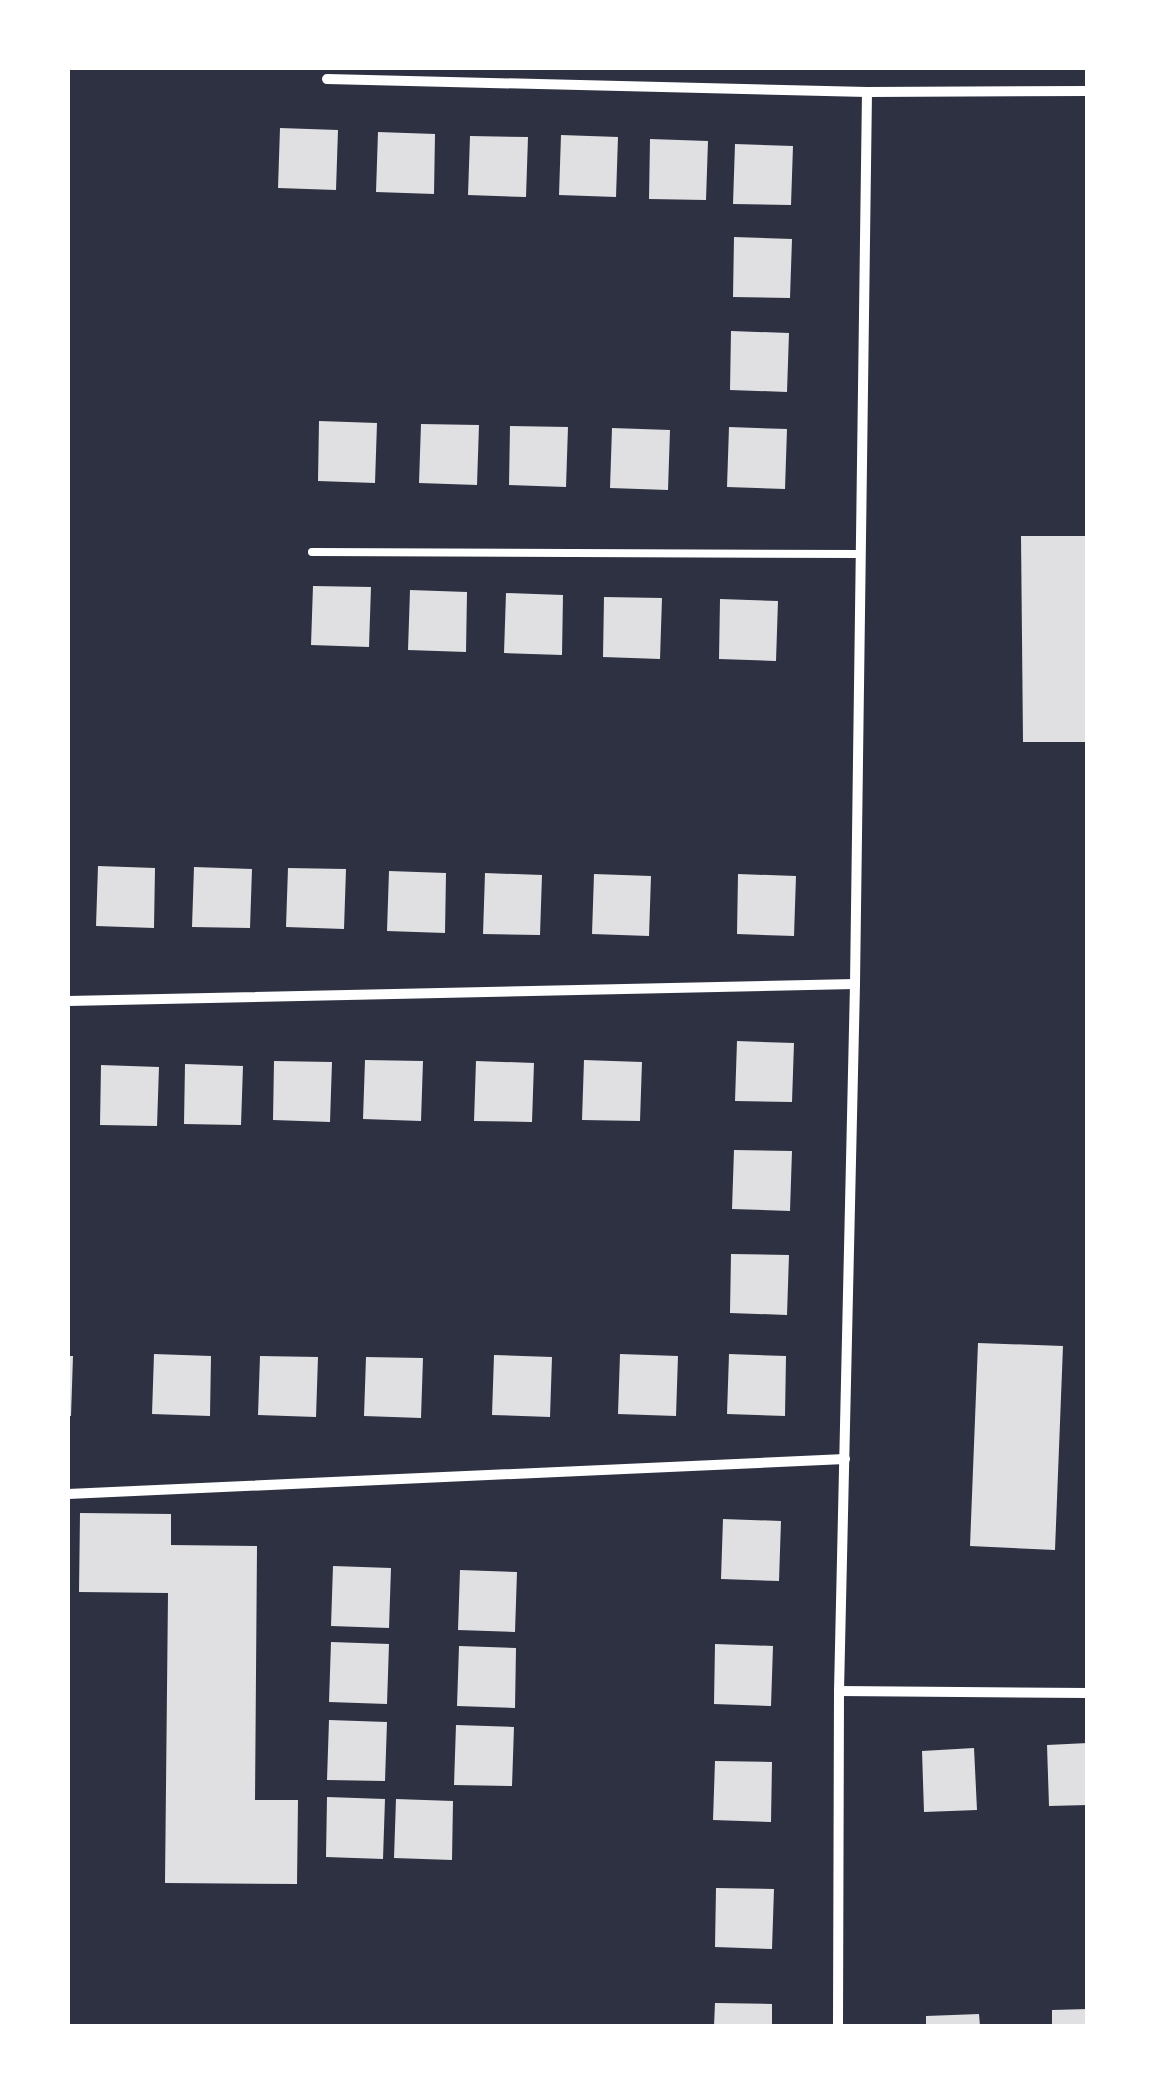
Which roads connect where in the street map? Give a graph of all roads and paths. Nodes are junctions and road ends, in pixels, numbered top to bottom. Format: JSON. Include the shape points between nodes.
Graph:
{"nodes":[{"id":1,"x":434,"y":68,"type":"edge"},
{"id":2,"x":327,"y":79,"type":"dead end"},
{"id":3,"x":434,"y":81,"type":"junction"},
{"id":4,"x":1088,"y":91,"type":"edge"},
{"id":5,"x":868,"y":92,"type":"junction"},
{"id":6,"x":312,"y":552,"type":"dead end"},
{"id":7,"x":861,"y":554,"type":"junction"},
{"id":8,"x":855,"y":984,"type":"junction"},
{"id":9,"x":68,"y":1001,"type":"edge"},
{"id":10,"x":845,"y":1459,"type":"junction"},
{"id":11,"x":68,"y":1494,"type":"edge"},
{"id":12,"x":839,"y":1690,"type":"junction"},
{"id":13,"x":1088,"y":1693,"type":"edge"},
{"id":14,"x":838,"y":2026,"type":"edge"}],
"edges":[{"from":1,"to":3,"type":"street"},
{"from":2,"to":3,"type":"street"},
{"from":3,"to":5,"type":"street"},
{"from":4,"to":5,"type":"street"},
{"from":5,"to":7,"type":"street"},
{"from":6,"to":7,"type":"lane"},
{"from":7,"to":8,"type":"street"},
{"from":8,"to":9,"type":"street"},
{"from":8,"to":10,"type":"street"},
{"from":10,"to":11,"type":"street"},
{"from":10,"to":12,"type":"street"},
{"from":12,"to":13,"type":"street"},
{"from":12,"to":14,"type":"street"}]}
